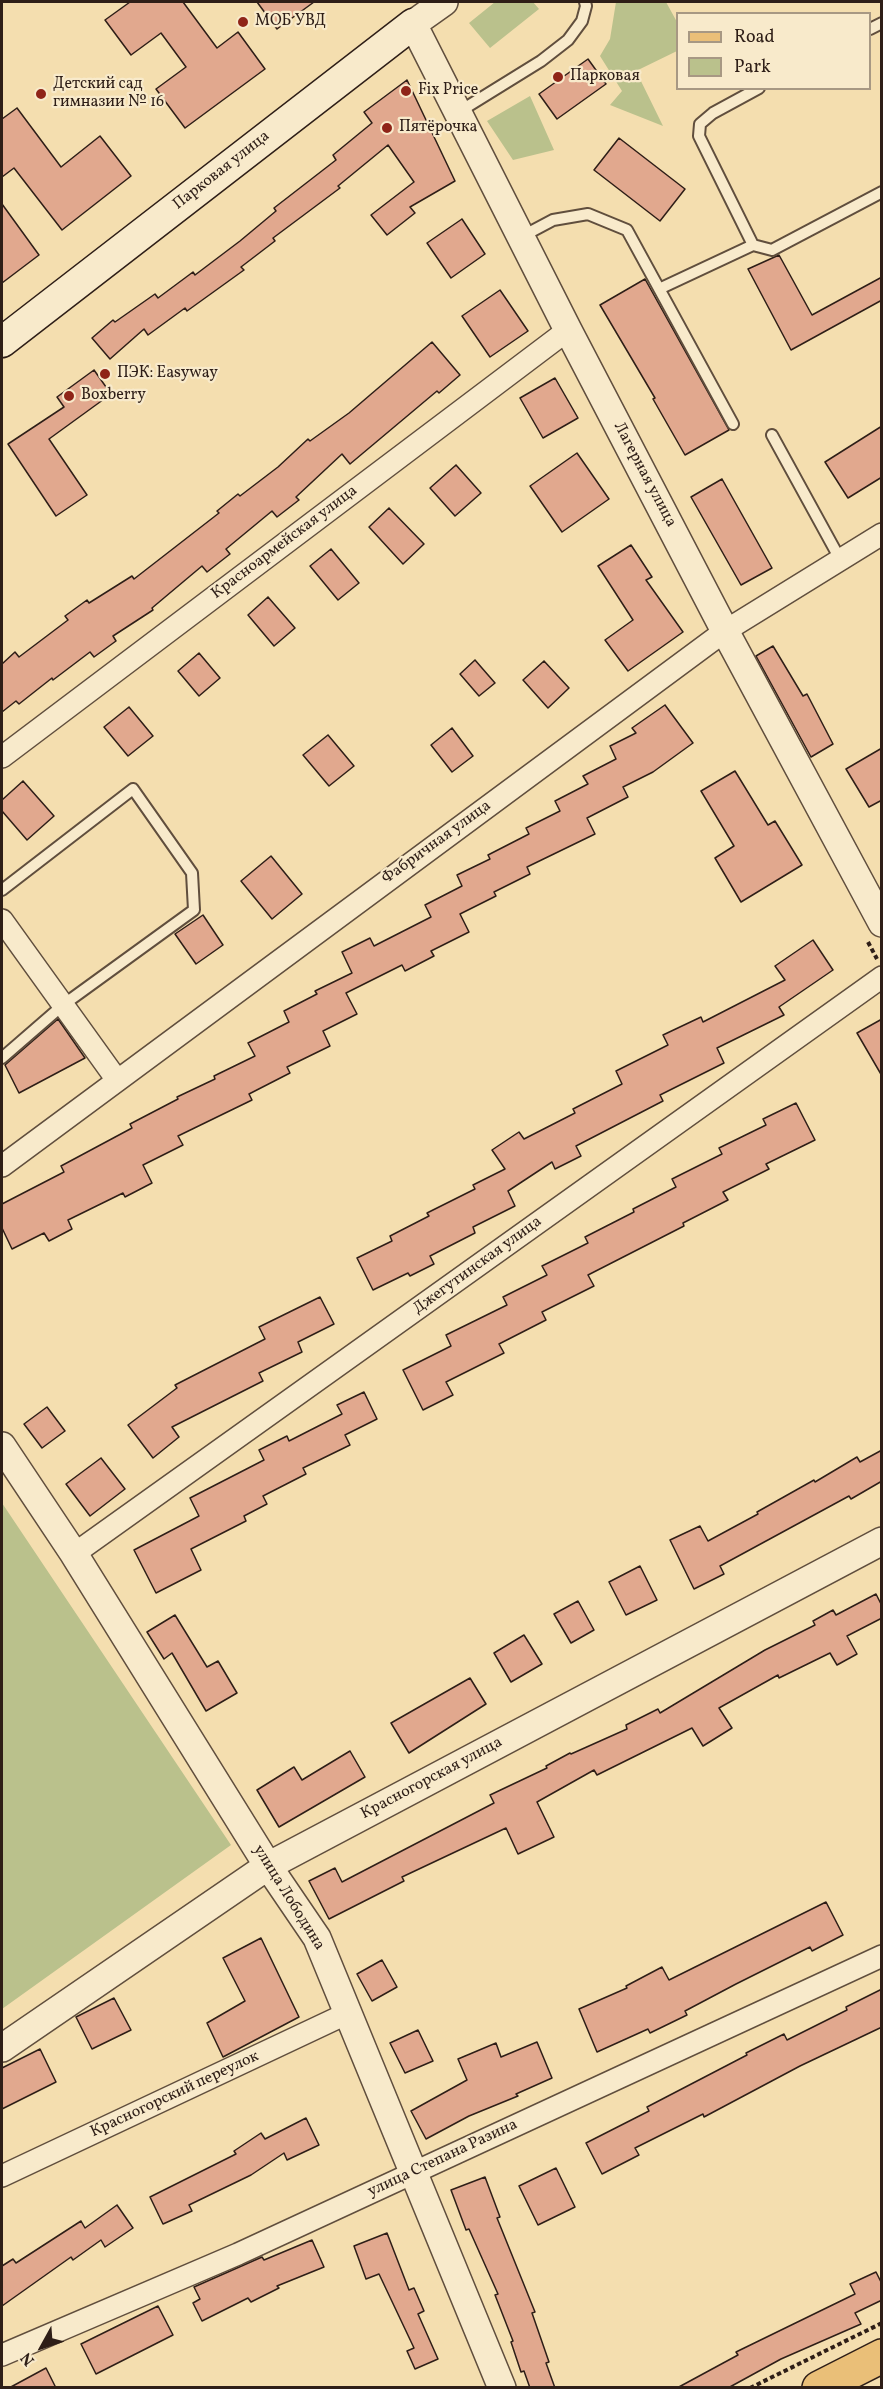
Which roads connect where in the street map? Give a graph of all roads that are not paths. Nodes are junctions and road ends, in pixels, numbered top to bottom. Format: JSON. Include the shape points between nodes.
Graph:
{"nodes":[{"id":1,"x":585,"y":2,"type":"edge"},
{"id":2,"x":426,"y":12,"type":"edge"},
{"id":3,"x":755,"y":90,"type":"edge"},
{"id":4,"x":457,"y":113,"type":"junction"},
{"id":5,"x":882,"y":192,"type":"edge"},
{"id":6,"x":522,"y":237,"type":"junction"},
{"id":7,"x":753,"y":245,"type":"junction"},
{"id":8,"x":659,"y":289,"type":"junction"},
{"id":9,"x":568,"y":330,"type":"junction"},
{"id":10,"x":2,"y":342,"type":"edge"},
{"id":11,"x":733,"y":424,"type":"dead end"},
{"id":12,"x":772,"y":435,"type":"dead end"},
{"id":13,"x":882,"y":534,"type":"edge"},
{"id":14,"x":840,"y":560,"type":"junction"},
{"id":15,"x":725,"y":631,"type":"junction"},
{"id":16,"x":2,"y":757,"type":"edge"},
{"id":17,"x":2,"y":890,"type":"edge"},
{"id":18,"x":2,"y":920,"type":"edge"},
{"id":19,"x":882,"y":924,"type":"edge"},
{"id":20,"x":882,"y":977,"type":"edge"},
{"id":21,"x":63,"y":1005,"type":"junction"},
{"id":22,"x":2,"y":1058,"type":"edge"},
{"id":23,"x":117,"y":1080,"type":"junction"},
{"id":24,"x":2,"y":1166,"type":"edge"},
{"id":25,"x":2,"y":1446,"type":"edge"},
{"id":26,"x":882,"y":1541,"type":"edge"},
{"id":27,"x":74,"y":1554,"type":"junction"},
{"id":28,"x":268,"y":1866,"type":"junction"},
{"id":29,"x":882,"y":1956,"type":"edge"},
{"id":30,"x":348,"y":2013,"type":"junction"},
{"id":31,"x":2,"y":2048,"type":"edge"},
{"id":32,"x":413,"y":2172,"type":"junction"},
{"id":33,"x":2,"y":2176,"type":"edge"},
{"id":34,"x":2,"y":2355,"type":"edge"},
{"id":35,"x":882,"y":2356,"type":"edge"},
{"id":36,"x":502,"y":2388,"type":"edge"},
{"id":37,"x":819,"y":2388,"type":"edge"}],
"edges":[{"from":1,"to":4,"type":"lane","via":[[582,21],[568,39],[541,61]]},
{"from":2,"to":4,"type":"street","name":"Лагерная улица"},
{"from":2,"to":10,"type":"main road","name":"Парковая улица"},
{"from":3,"to":7,"type":"lane","via":[[713,113],[700,124],[699,136]]},
{"from":4,"to":6,"type":"street","name":"Лагерная улица"},
{"from":5,"to":7,"type":"lane","via":[[772,250]]},
{"from":6,"to":8,"type":"lane","via":[[553,220],[588,214],[627,230]]},
{"from":6,"to":9,"type":"street","name":"Лагерная улица"},
{"from":7,"to":8,"type":"lane"},
{"from":8,"to":11,"type":"lane"},
{"from":9,"to":15,"type":"street","name":"Лагерная улица"},
{"from":9,"to":16,"type":"street","name":"Красноармейская улица"},
{"from":12,"to":14,"type":"lane"},
{"from":13,"to":14,"type":"street","name":"Фабричная улица"},
{"from":14,"to":15,"type":"street","name":"Фабричная улица"},
{"from":15,"to":19,"type":"street","name":"Лагерная улица"},
{"from":15,"to":23,"type":"street","name":"Фабричная улица"},
{"from":17,"to":21,"type":"lane","via":[[133,789],[192,873],[194,910]]},
{"from":18,"to":21,"type":"street"},
{"from":20,"to":27,"type":"street","name":"Джегутинская улица"},
{"from":21,"to":22,"type":"lane"},
{"from":21,"to":23,"type":"street"},
{"from":23,"to":24,"type":"street","name":"Фабричная улица"},
{"from":25,"to":27,"type":"street","name":"улица Лободина"},
{"from":26,"to":28,"type":"street","name":"Красногорская улица"},
{"from":27,"to":28,"type":"street","name":"улица Лободина"},
{"from":28,"to":30,"type":"street","name":"улица Лободина","via":[[317,1938]]},
{"from":28,"to":31,"type":"street","name":"Красногорская улица"},
{"from":29,"to":32,"type":"street","name":"улица Степана Разина"},
{"from":30,"to":32,"type":"street","name":"улица Лободина"},
{"from":30,"to":33,"type":"street","name":"Красногорский переулок"},
{"from":32,"to":34,"type":"street","name":"улица Степана Разина","via":[[238,2254]]},
{"from":32,"to":36,"type":"street","name":"улица Лободина"},
{"from":35,"to":37,"type":"main road"}]}
